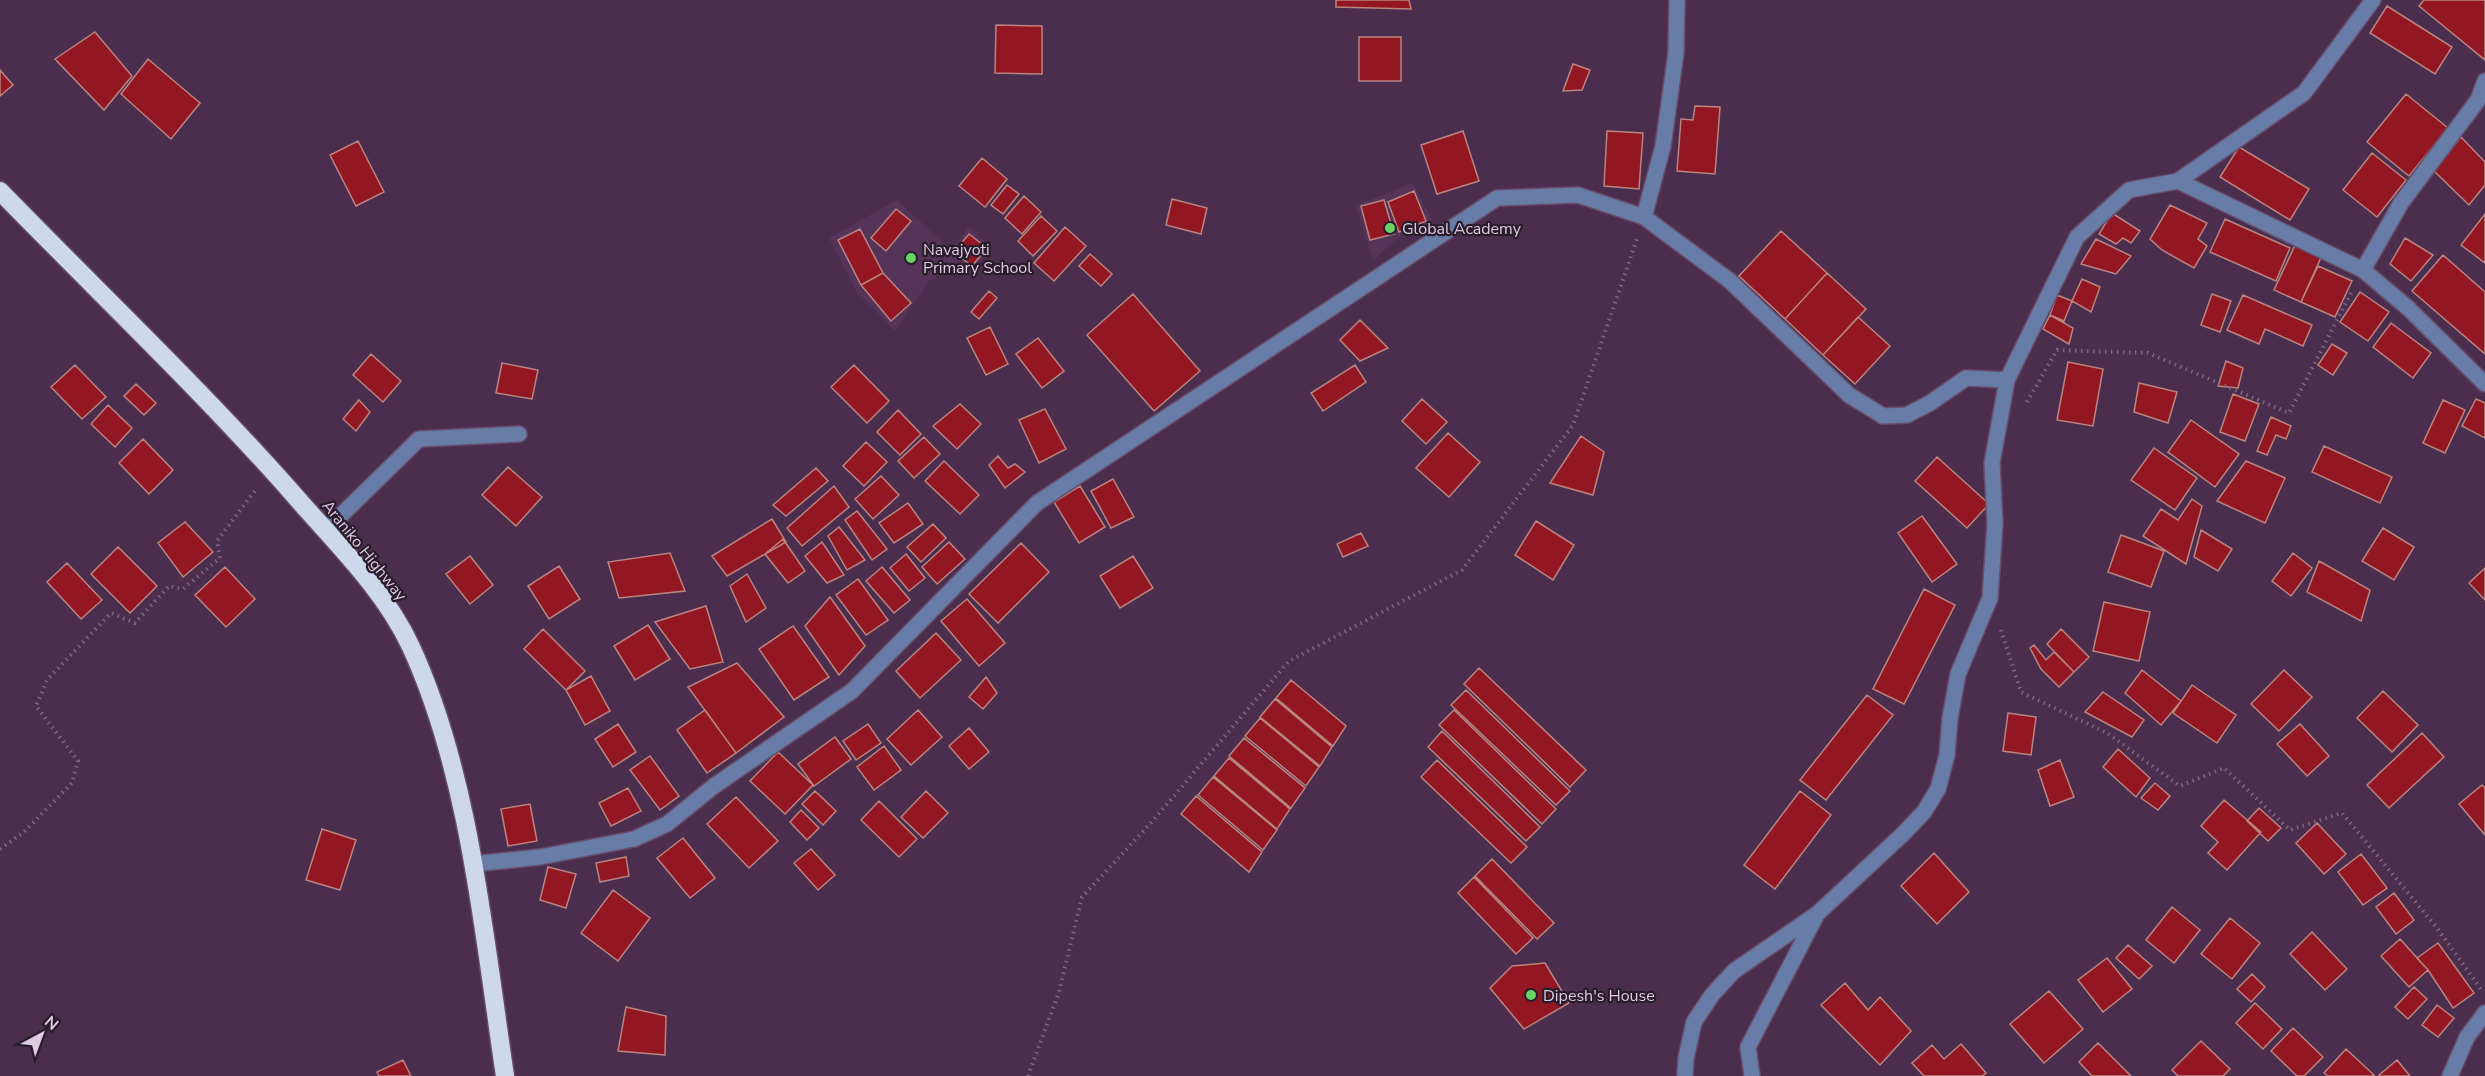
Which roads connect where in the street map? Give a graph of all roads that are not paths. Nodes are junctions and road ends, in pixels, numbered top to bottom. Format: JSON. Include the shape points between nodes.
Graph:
{"nodes":[{"id":1,"x":1677,"y":0,"type":"edge"},
{"id":2,"x":2373,"y":0,"type":"edge"},
{"id":3,"x":2485,"y":81,"type":"edge"},
{"id":4,"x":2178,"y":181,"type":"junction"},
{"id":5,"x":0,"y":191,"type":"edge"},
{"id":6,"x":1644,"y":217,"type":"junction"},
{"id":7,"x":2363,"y":270,"type":"junction"},
{"id":8,"x":2007,"y":380,"type":"junction"},
{"id":9,"x":2485,"y":384,"type":"edge"},
{"id":10,"x":519,"y":434,"type":"dead end"},
{"id":11,"x":326,"y":530,"type":"junction"},
{"id":12,"x":473,"y":864,"type":"junction"},
{"id":13,"x":1817,"y":914,"type":"junction"},
{"id":14,"x":2485,"y":1013,"type":"edge"},
{"id":15,"x":505,"y":1076,"type":"edge"},
{"id":16,"x":1685,"y":1076,"type":"edge"},
{"id":17,"x":1752,"y":1076,"type":"edge"},
{"id":18,"x":2450,"y":1076,"type":"edge"}],
"edges":[{"from":1,"to":6,"type":"street","via":[[1676,53],[1664,146]]},
{"from":2,"to":4,"type":"street","via":[[2304,93]]},
{"from":3,"to":7,"type":"street","via":[[2478,100],[2401,203]]},
{"from":4,"to":7,"type":"street"},
{"from":4,"to":8,"type":"street","via":[[2129,190],[2077,237]]},
{"from":5,"to":11,"type":"highway","name":"Araniko Highway","via":[[273,470]]},
{"from":6,"to":8,"type":"street","via":[[1730,281],[1849,394],[1883,416],[1907,414],[1966,378]]},
{"from":6,"to":12,"type":"street","via":[[1578,195],[1497,198],[1037,504],[852,691],[714,786],[667,824],[634,839],[540,857]]},
{"from":7,"to":9,"type":"street"},
{"from":8,"to":13,"type":"street","via":[[1992,463],[1995,523],[1990,598],[1958,674],[1947,755],[1938,789],[1924,812],[1903,834]]},
{"from":10,"to":11,"type":"street","via":[[419,439]]},
{"from":11,"to":12,"type":"highway","name":"Araniko Highway","via":[[380,596],[411,645],[449,755]]},
{"from":12,"to":15,"type":"highway","name":"Araniko Highway"},
{"from":13,"to":16,"type":"street","via":[[1734,971],[1712,995],[1694,1022]]},
{"from":13,"to":17,"type":"street","via":[[1748,1047]]},
{"from":14,"to":18,"type":"street","via":[[2467,1037]]}]}
